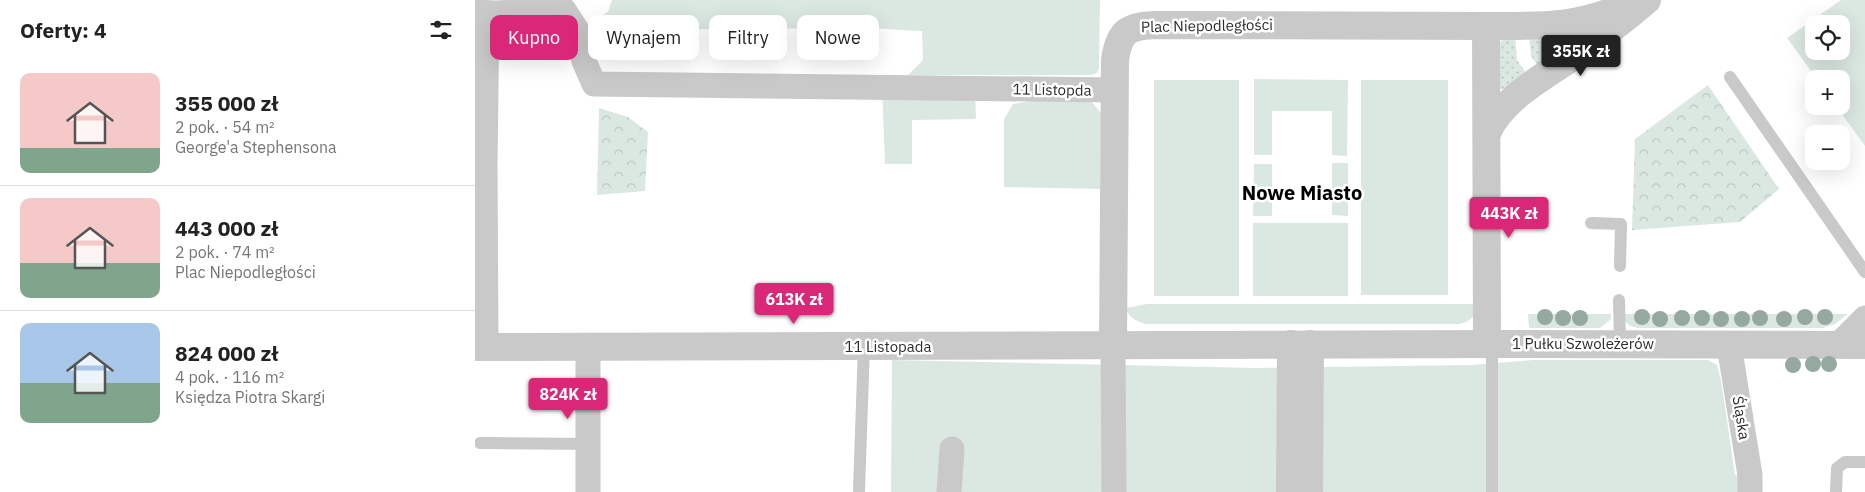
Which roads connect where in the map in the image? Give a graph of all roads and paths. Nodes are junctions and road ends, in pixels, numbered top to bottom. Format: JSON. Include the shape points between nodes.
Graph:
{"nodes":[{"id":1,"x":1638,"y":0,"type":"edge"},
{"id":2,"x":1647,"y":0,"type":"edge"},
{"id":3,"x":481,"y":12,"type":"edge"},
{"id":4,"x":1486,"y":26,"type":"junction"},
{"id":5,"x":1730,"y":77,"type":"dead end"},
{"id":6,"x":1115,"y":90,"type":"junction"},
{"id":7,"x":1487,"y":133,"type":"junction"},
{"id":8,"x":1591,"y":223,"type":"dead end"},
{"id":9,"x":1620,"y":266,"type":"dead end"},
{"id":10,"x":1865,"y":272,"type":"edge"},
{"id":11,"x":1619,"y":300,"type":"dead end"},
{"id":12,"x":1865,"y":318,"type":"edge"},
{"id":13,"x":1301,"y":344,"type":"junction"},
{"id":14,"x":1489,"y":344,"type":"junction"},
{"id":15,"x":1620,"y":345,"type":"junction"},
{"id":16,"x":1729,"y":345,"type":"junction"},
{"id":17,"x":1838,"y":345,"type":"junction"},
{"id":18,"x":1865,"y":345,"type":"edge"},
{"id":19,"x":864,"y":346,"type":"junction"},
{"id":20,"x":1113,"y":346,"type":"junction"},
{"id":21,"x":481,"y":347,"type":"edge"},
{"id":22,"x":588,"y":347,"type":"junction"},
{"id":23,"x":480,"y":443,"type":"dead end"},
{"id":24,"x":588,"y":444,"type":"junction"},
{"id":25,"x":952,"y":449,"type":"dead end"},
{"id":26,"x":1865,"y":462,"type":"edge"},
{"id":27,"x":859,"y":490,"type":"dead end"},
{"id":28,"x":588,"y":492,"type":"edge"},
{"id":29,"x":949,"y":492,"type":"edge"},
{"id":30,"x":1114,"y":492,"type":"edge"},
{"id":31,"x":1289,"y":492,"type":"edge"},
{"id":32,"x":1309,"y":492,"type":"edge"},
{"id":33,"x":1491,"y":492,"type":"edge"},
{"id":34,"x":1751,"y":492,"type":"edge"},
{"id":35,"x":1836,"y":492,"type":"edge"}],
"edges":[{"from":1,"to":4,"type":"street","name":"Plac Niepodległości","via":[[1602,16],[1575,23]]},
{"from":2,"to":7,"type":"street","via":[[1615,27],[1510,102],[1492,122]]},
{"from":3,"to":6,"type":"street","name":"11 Listopda","via":[[564,10],[577,30],[594,84]]},
{"from":3,"to":21,"type":"street","via":[[485,165]]},
{"from":4,"to":6,"type":"street","name":"Plac Niepodległości","via":[[1140,26],[1126,31],[1118,42]]},
{"from":4,"to":7,"type":"street"},
{"from":5,"to":10,"type":"lane"},
{"from":6,"to":20,"type":"street","name":"Plac Niepodległości"},
{"from":7,"to":14,"type":"street"},
{"from":8,"to":9,"type":"lane","via":[[1621,224]]},
{"from":11,"to":15,"type":"lane"},
{"from":12,"to":17,"type":"street"},
{"from":13,"to":14,"type":"street","name":"1 Pułku Szwoleżerów"},
{"from":13,"to":20,"type":"street","name":"11 Listopada"},
{"from":13,"to":31,"type":"street"},
{"from":13,"to":32,"type":"street"},
{"from":14,"to":15,"type":"street","name":"1 Pułku Szwoleżerów"},
{"from":14,"to":33,"type":"lane"},
{"from":15,"to":16,"type":"street","name":"1 Pułku Szwoleżerów"},
{"from":16,"to":17,"type":"street","name":"1 Pułku Szwoleżerów"},
{"from":16,"to":34,"type":"street","name":"Śląska"},
{"from":17,"to":18,"type":"street","name":"1 Pułku Szwoleżerów"},
{"from":19,"to":20,"type":"street","name":"11 Listopada"},
{"from":19,"to":22,"type":"street","name":"11 Listopada"},
{"from":19,"to":27,"type":"lane"},
{"from":20,"to":30,"type":"street"},
{"from":21,"to":22,"type":"street","name":"11 Listopada"},
{"from":22,"to":24,"type":"street"},
{"from":23,"to":24,"type":"lane"},
{"from":24,"to":28,"type":"street"},
{"from":25,"to":29,"type":"street"},
{"from":26,"to":35,"type":"lane","via":[[1845,462],[1837,468]]}]}
